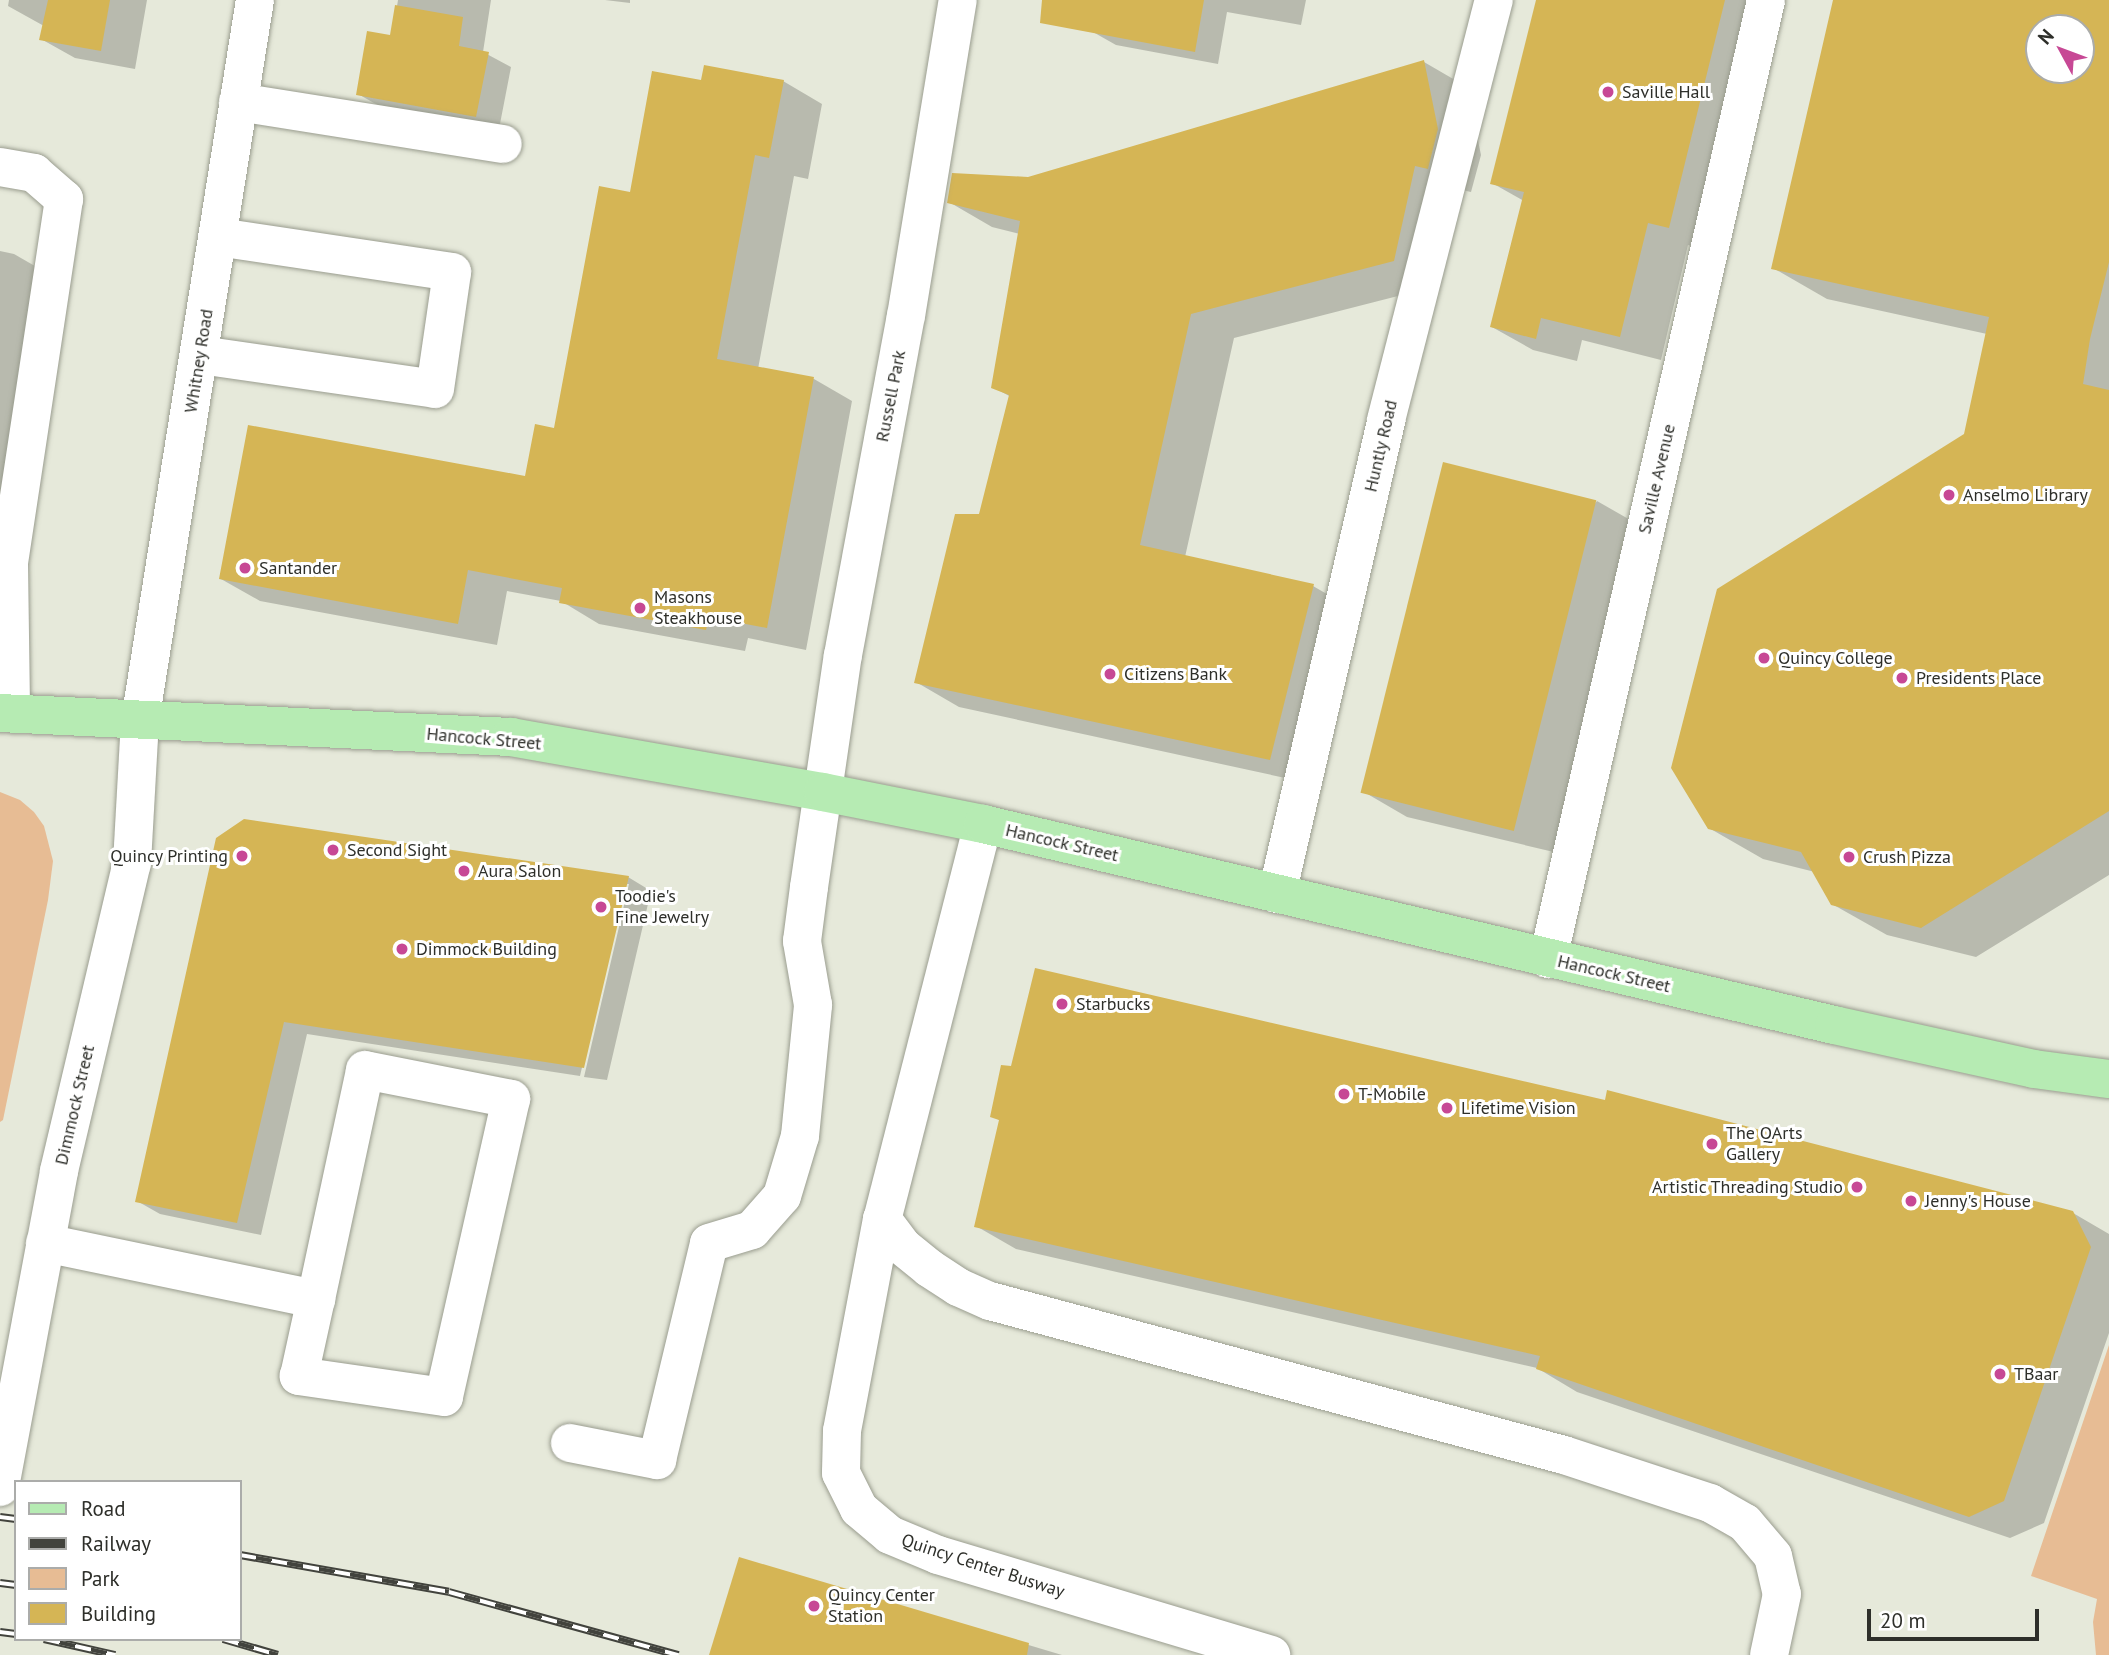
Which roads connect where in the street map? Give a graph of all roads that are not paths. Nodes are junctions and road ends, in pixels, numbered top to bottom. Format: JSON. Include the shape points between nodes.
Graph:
{"nodes":[{"id":1,"x":255,"y":0,"type":"edge"},
{"id":2,"x":958,"y":0,"type":"edge"},
{"id":3,"x":1494,"y":0,"type":"edge"},
{"id":4,"x":1766,"y":0,"type":"edge"},
{"id":5,"x":238,"y":102,"type":"junction"},
{"id":6,"x":503,"y":144,"type":"dead end"},
{"id":7,"x":0,"y":167,"type":"edge"},
{"id":8,"x":218,"y":237,"type":"junction"},
{"id":9,"x":200,"y":355,"type":"junction"},
{"id":10,"x":6,"y":713,"type":"edge"},
{"id":11,"x":140,"y":722,"type":"junction"},
{"id":12,"x":823,"y":792,"type":"junction"},
{"id":13,"x":983,"y":824,"type":"junction"},
{"id":14,"x":1276,"y":894,"type":"junction"},
{"id":15,"x":1548,"y":959,"type":"junction"},
{"id":16,"x":2109,"y":1079,"type":"edge"},
{"id":17,"x":882,"y":1219,"type":"junction"},
{"id":18,"x":45,"y":1243,"type":"junction"},
{"id":19,"x":316,"y":1299,"type":"junction"},
{"id":20,"x":569,"y":1443,"type":"dead end"},
{"id":21,"x":2,"y":1477,"type":"edge"},
{"id":22,"x":1271,"y":1655,"type":"edge"},
{"id":23,"x":1769,"y":1655,"type":"edge"}],
"edges":[{"from":1,"to":5,"type":"street","name":"Whitney Road"},
{"from":2,"to":12,"type":"street","name":"Russell Park"},
{"from":3,"to":14,"type":"street","name":"Huntly Road","via":[[1386,420]]},
{"from":4,"to":15,"type":"street","name":"Saville Avenue"},
{"from":5,"to":6,"type":"street"},
{"from":5,"to":8,"type":"street","name":"Whitney Road"},
{"from":7,"to":10,"type":"street","via":[[34,173],[64,199],[9,565]]},
{"from":8,"to":9,"type":"street","name":"Whitney Road"},
{"from":8,"to":9,"type":"street","via":[[452,272],[436,389]]},
{"from":9,"to":11,"type":"street","name":"Whitney Road"},
{"from":10,"to":11,"type":"main road","name":"Hancock Street"},
{"from":11,"to":12,"type":"main road","name":"Hancock Street","via":[[511,737]]},
{"from":11,"to":18,"type":"street","name":"Dimmock Street","via":[[132,863]]},
{"from":12,"to":13,"type":"main road","name":"Hancock Street"},
{"from":12,"to":20,"type":"street","name":"Russell Park","via":[[802,941],[813,1005],[800,1136],[782,1195],[752,1230],[709,1243],[657,1460]]},
{"from":13,"to":14,"type":"main road","name":"Hancock Street"},
{"from":13,"to":17,"type":"street","name":"Quincy Center Busway"},
{"from":14,"to":15,"type":"main road","name":"Hancock Street"},
{"from":15,"to":16,"type":"main road","name":"Hancock Street","via":[[2034,1069]]},
{"from":17,"to":22,"type":"street","name":"Quincy Center Busway","via":[[842,1431],[841,1473],[859,1509],[890,1535],[938,1555]]},
{"from":17,"to":23,"type":"street","via":[[902,1246],[929,1268],[990,1301],[1537,1447],[1710,1503],[1745,1523],[1773,1556],[1782,1594]]},
{"from":18,"to":19,"type":"street"},
{"from":18,"to":21,"type":"street","name":"Dimmock Street"},
{"from":19,"to":19,"type":"street","via":[[365,1070],[511,1099],[444,1397],[299,1376]]}]}
